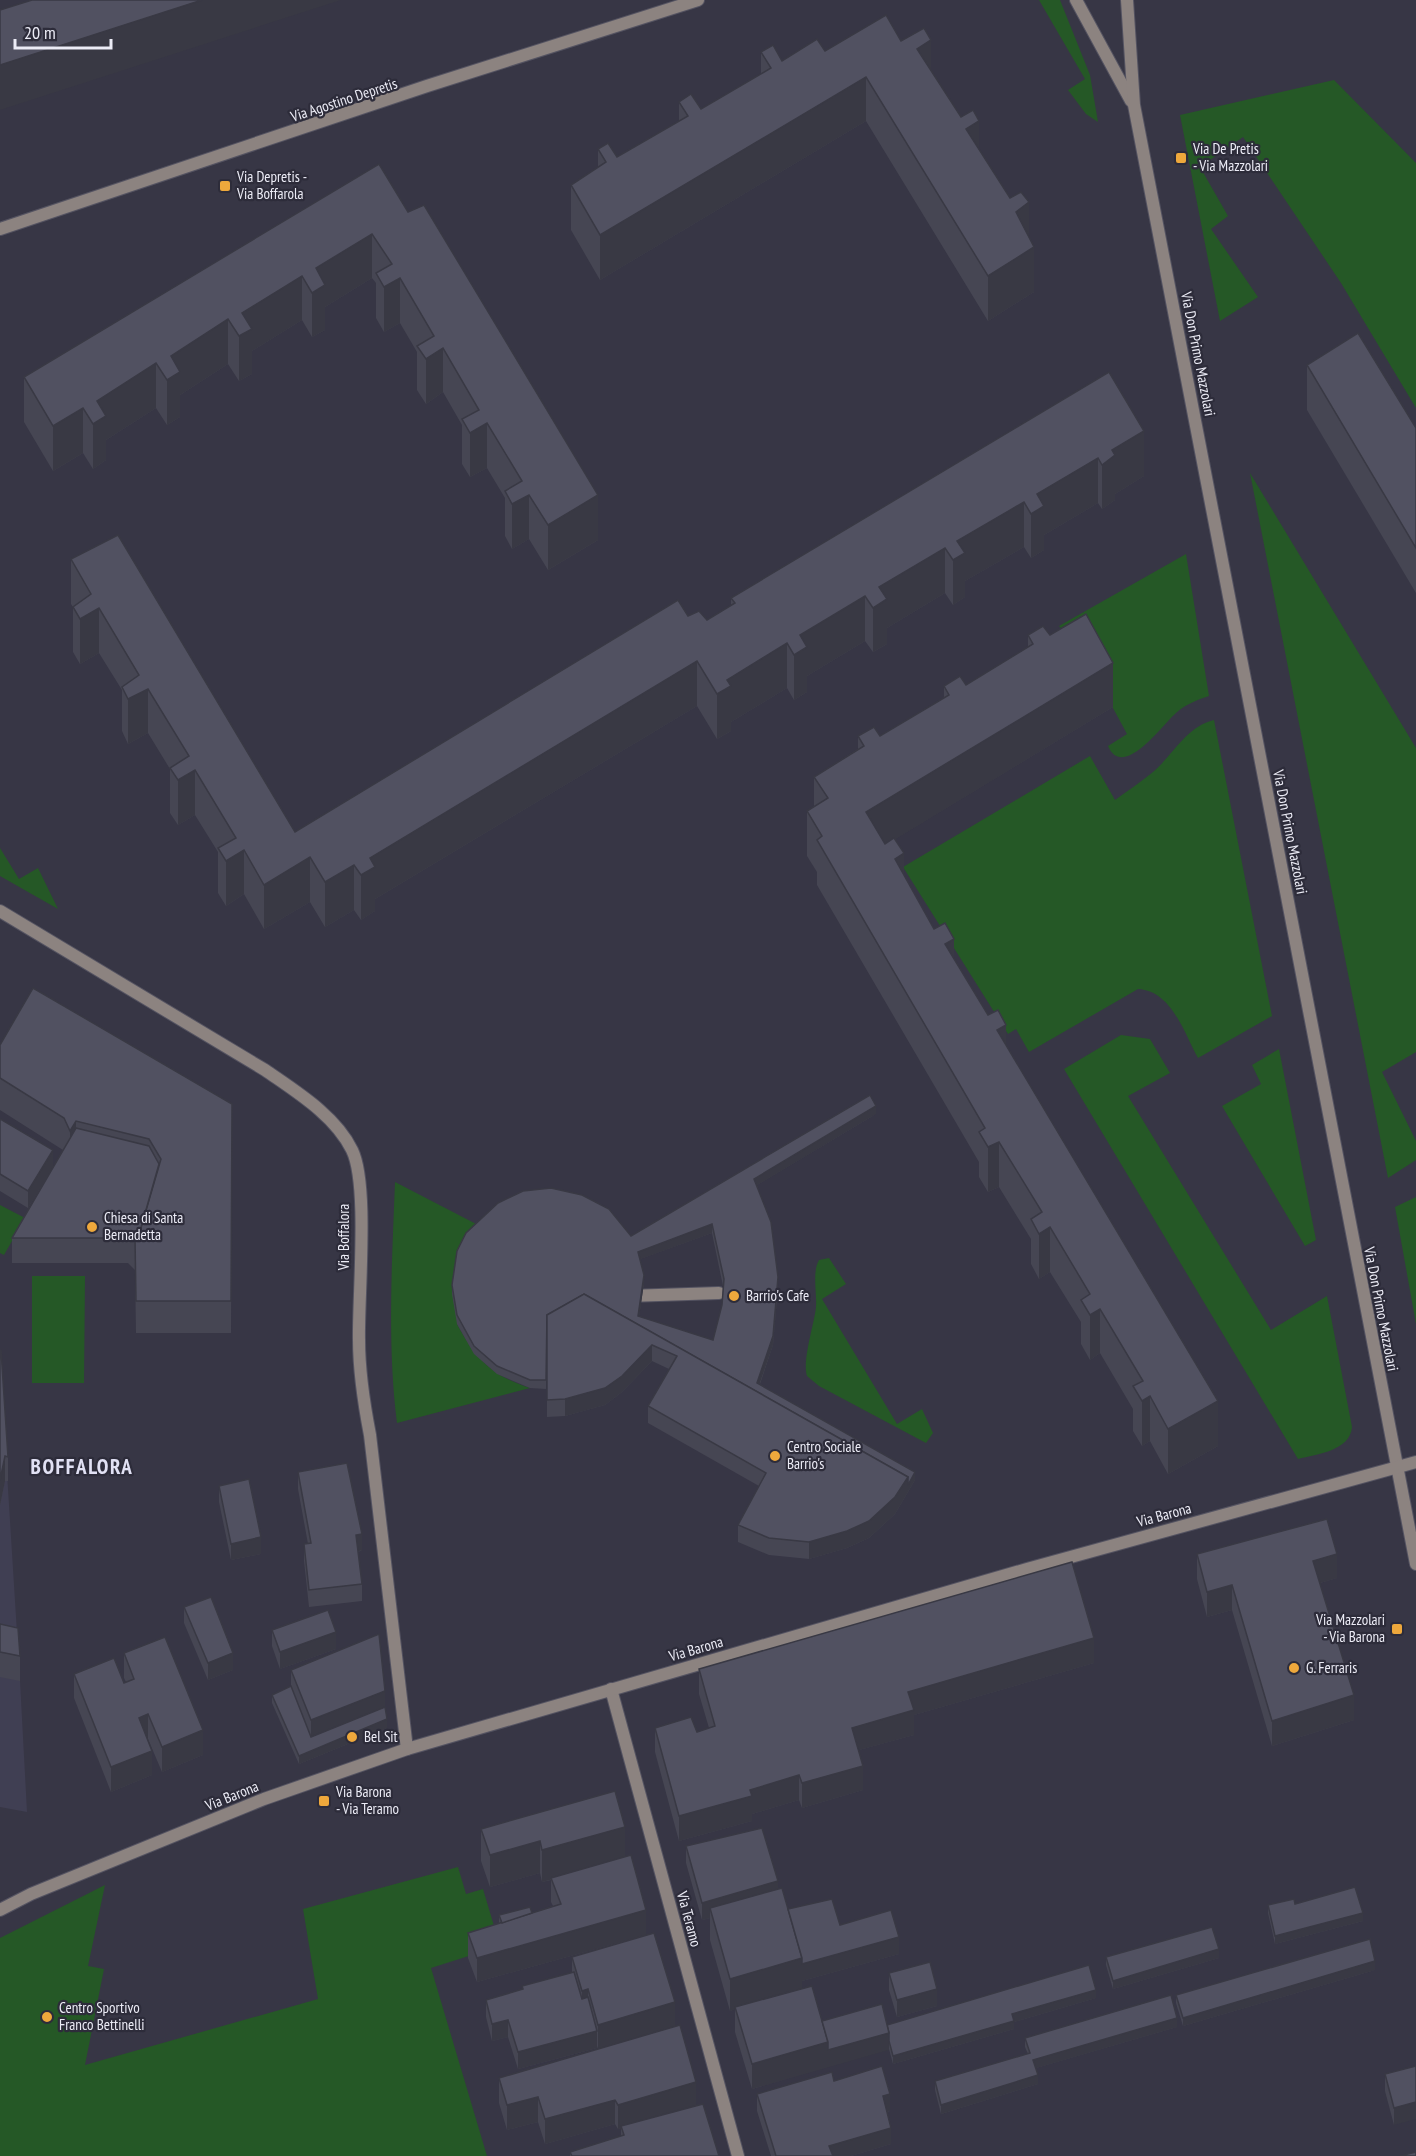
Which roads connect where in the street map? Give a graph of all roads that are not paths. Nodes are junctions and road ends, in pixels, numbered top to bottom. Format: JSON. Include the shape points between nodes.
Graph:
{"nodes":[{"id":1,"x":698,"y":0,"type":"edge"},
{"id":2,"x":1076,"y":0,"type":"edge"},
{"id":3,"x":1127,"y":0,"type":"edge"},
{"id":4,"x":1134,"y":105,"type":"junction"},
{"id":5,"x":0,"y":229,"type":"edge"},
{"id":6,"x":0,"y":911,"type":"edge"},
{"id":7,"x":719,"y":1293,"type":"dead end"},
{"id":8,"x":628,"y":1296,"type":"edge"},
{"id":9,"x":1416,"y":1462,"type":"edge"},
{"id":10,"x":1395,"y":1467,"type":"junction"},
{"id":11,"x":1416,"y":1564,"type":"edge"},
{"id":12,"x":611,"y":1689,"type":"junction"},
{"id":13,"x":407,"y":1749,"type":"junction"},
{"id":14,"x":0,"y":1910,"type":"edge"},
{"id":15,"x":738,"y":2156,"type":"edge"}],
"edges":[{"from":1,"to":5,"type":"street","name":"Via Agostino Depretis"},
{"from":2,"to":4,"type":"street","name":"Via Don Primo Mazzolari"},
{"from":3,"to":4,"type":"street","name":"Via Don Primo Mazzolari"},
{"from":4,"to":10,"type":"street","name":"Via Don Primo Mazzolari"},
{"from":6,"to":13,"type":"street","name":"Via Boffalora","via":[[265,1070],[305,1098],[352,1150],[360,1178],[358,1344]]},
{"from":7,"to":8,"type":"street"},
{"from":9,"to":10,"type":"street","name":"Via Barona"},
{"from":10,"to":11,"type":"street","name":"Via Don Primo Mazzolari"},
{"from":10,"to":12,"type":"street","name":"Via Barona"},
{"from":12,"to":13,"type":"street","name":"Via Barona"},
{"from":12,"to":15,"type":"street","name":"Via Teramo"},
{"from":13,"to":14,"type":"street","name":"Via Barona","via":[[264,1799]]}]}
